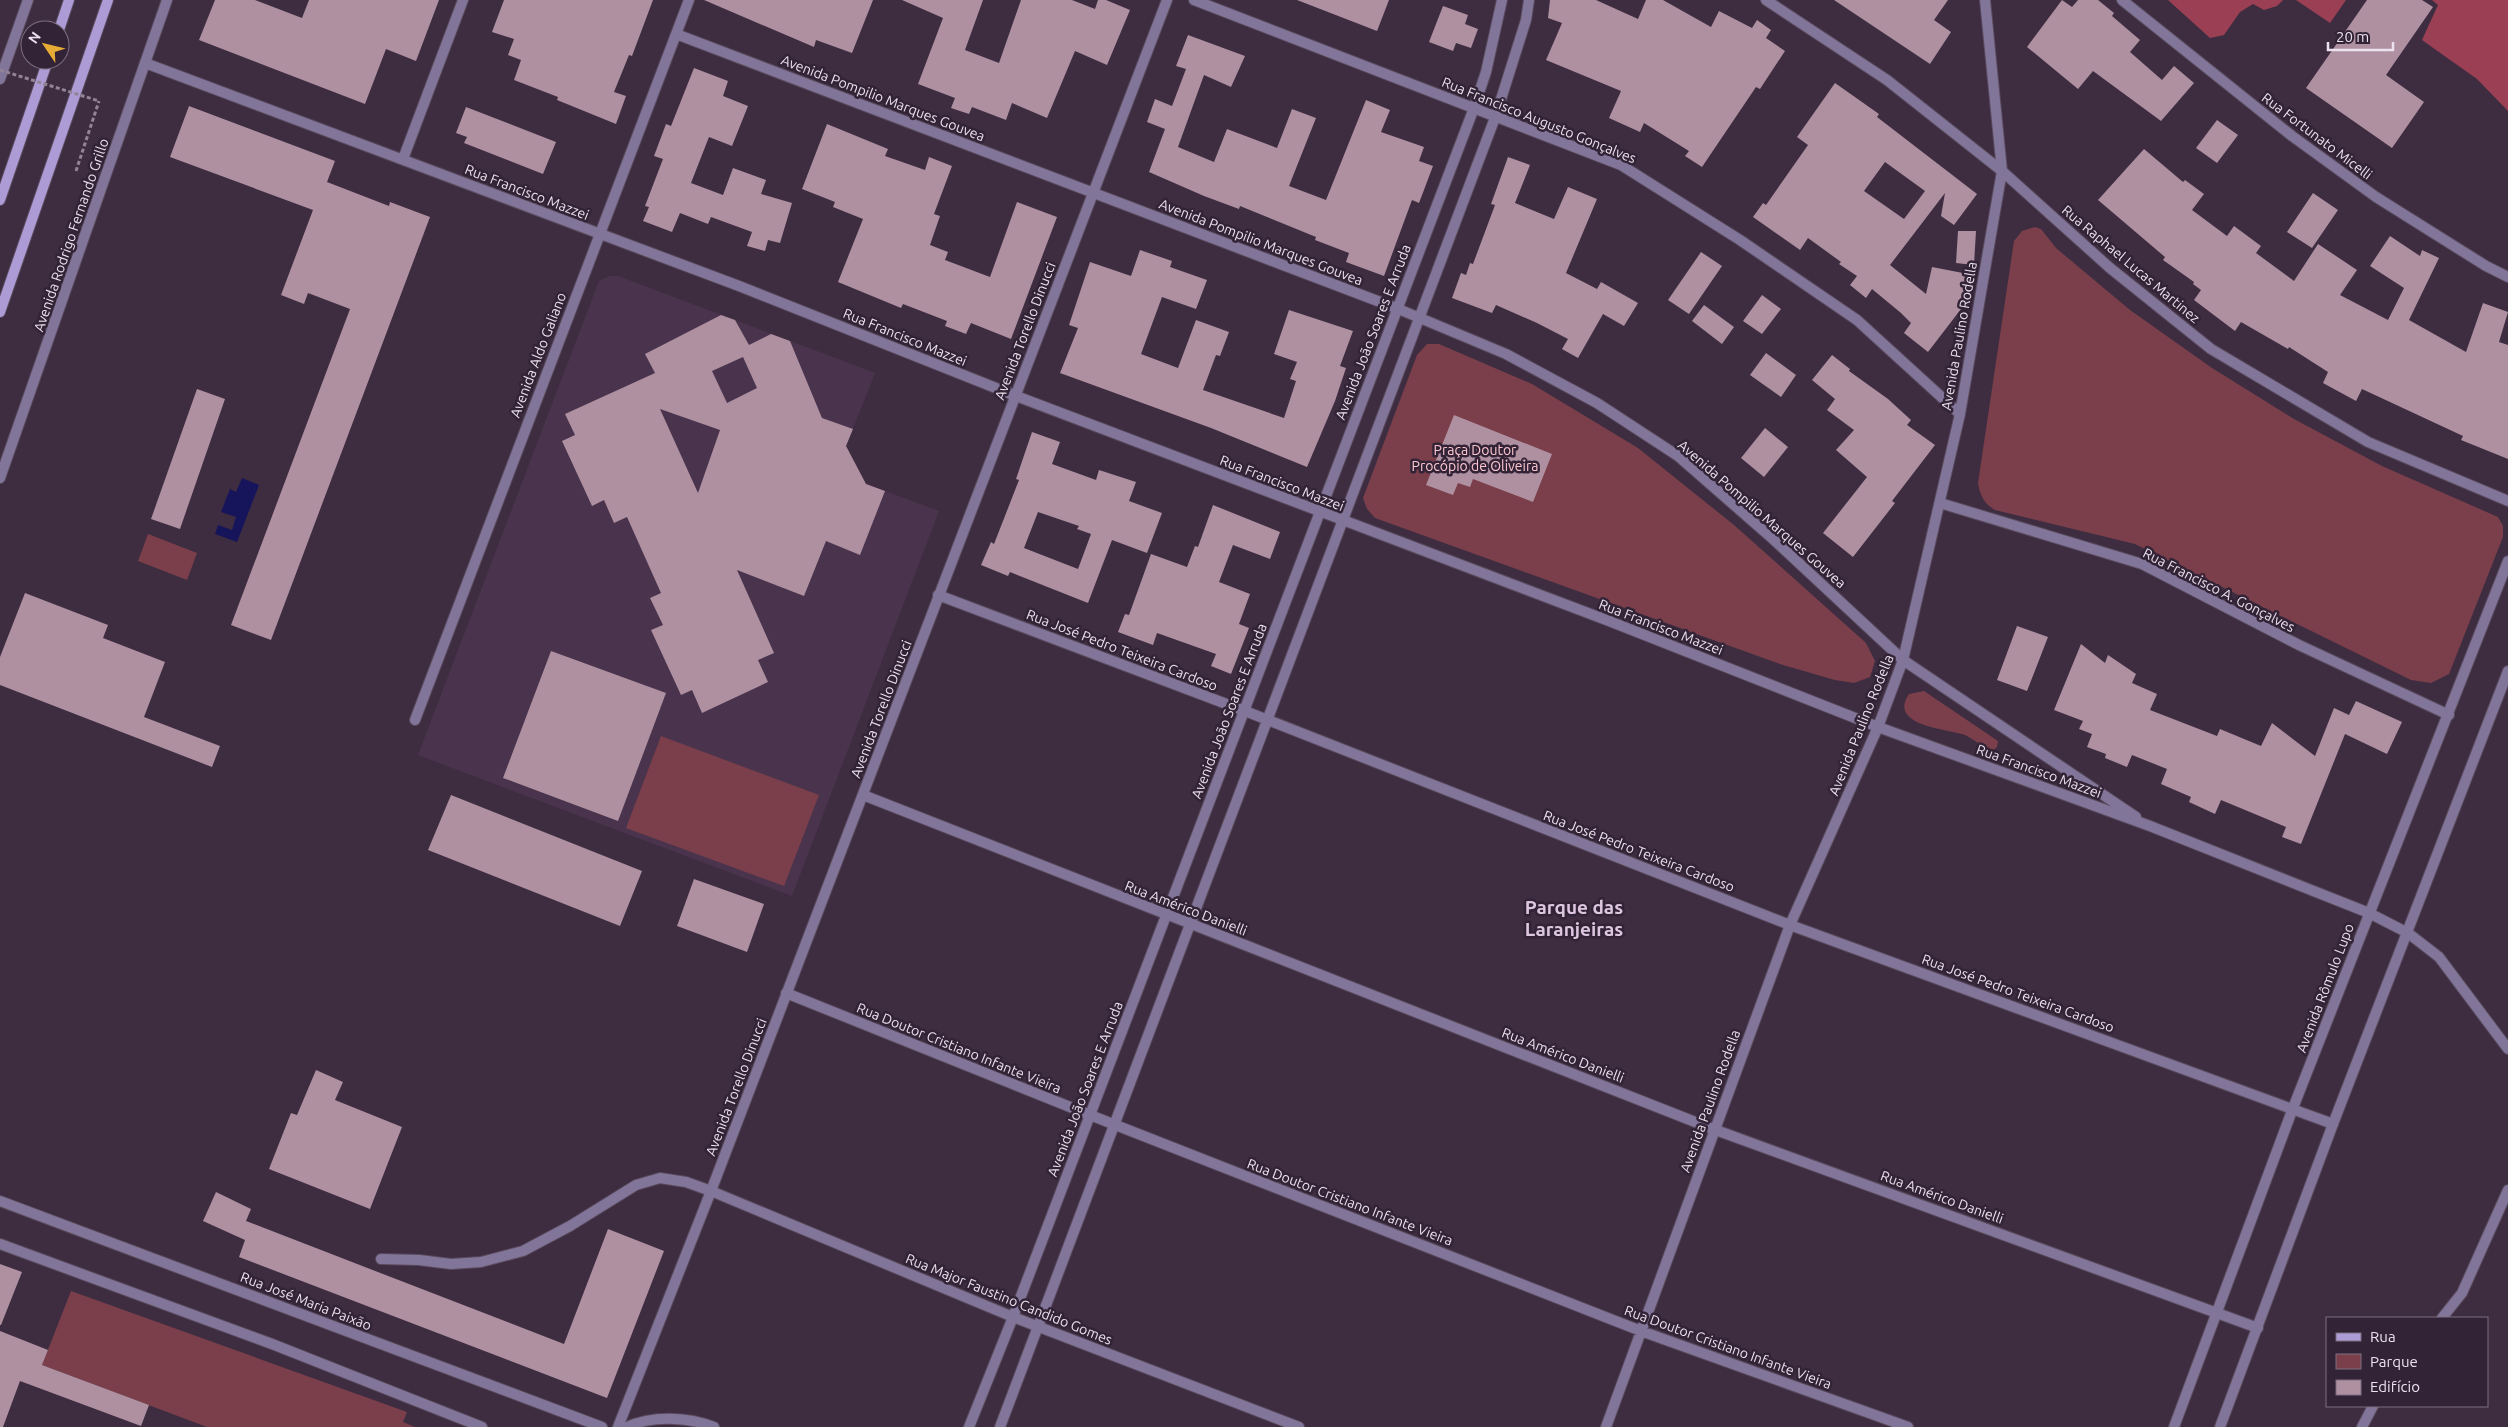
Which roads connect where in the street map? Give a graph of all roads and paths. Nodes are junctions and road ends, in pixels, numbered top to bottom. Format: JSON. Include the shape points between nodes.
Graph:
{"nodes":[{"id":1,"x":69,"y":0,"type":"edge"},
{"id":2,"x":108,"y":0,"type":"edge"},
{"id":3,"x":167,"y":0,"type":"edge"},
{"id":4,"x":463,"y":0,"type":"edge"},
{"id":5,"x":689,"y":0,"type":"edge"},
{"id":6,"x":1167,"y":0,"type":"edge"},
{"id":7,"x":1194,"y":0,"type":"edge"},
{"id":8,"x":1502,"y":0,"type":"edge"},
{"id":9,"x":1529,"y":0,"type":"edge"},
{"id":10,"x":1766,"y":0,"type":"edge"},
{"id":11,"x":1985,"y":0,"type":"edge"},
{"id":12,"x":2122,"y":0,"type":"edge"},
{"id":13,"x":25,"y":3,"type":"edge"},
{"id":14,"x":62,"y":20,"type":"edge"},
{"id":15,"x":676,"y":34,"type":"junction"},
{"id":16,"x":145,"y":63,"type":"junction"},
{"id":17,"x":0,"y":70,"type":"edge"},
{"id":18,"x":45,"y":70,"type":"edge"},
{"id":19,"x":0,"y":79,"type":"edge"},
{"id":20,"x":1474,"y":108,"type":"junction"},
{"id":21,"x":1496,"y":115,"type":"junction"},
{"id":22,"x":403,"y":159,"type":"junction"},
{"id":23,"x":76,"y":171,"type":"dead end"},
{"id":24,"x":2002,"y":171,"type":"junction"},
{"id":25,"x":1092,"y":193,"type":"junction"},
{"id":26,"x":0,"y":200,"type":"edge"},
{"id":27,"x":598,"y":234,"type":"junction"},
{"id":28,"x":2508,"y":277,"type":"edge"},
{"id":29,"x":1396,"y":308,"type":"junction"},
{"id":30,"x":0,"y":312,"type":"edge"},
{"id":31,"x":1420,"y":317,"type":"junction"},
{"id":32,"x":1016,"y":396,"type":"junction"},
{"id":33,"x":1960,"y":414,"type":"junction"},
{"id":34,"x":0,"y":478,"type":"edge"},
{"id":35,"x":2508,"y":501,"type":"edge"},
{"id":36,"x":1940,"y":503,"type":"junction"},
{"id":37,"x":1320,"y":512,"type":"junction"},
{"id":38,"x":1343,"y":520,"type":"junction"},
{"id":39,"x":2508,"y":561,"type":"edge"},
{"id":40,"x":938,"y":595,"type":"junction"},
{"id":41,"x":1903,"y":660,"type":"junction"},
{"id":42,"x":2508,"y":670,"type":"edge"},
{"id":43,"x":1245,"y":711,"type":"junction"},
{"id":44,"x":2448,"y":715,"type":"junction"},
{"id":45,"x":415,"y":720,"type":"dead end"},
{"id":46,"x":1268,"y":720,"type":"junction"},
{"id":47,"x":1878,"y":727,"type":"junction"},
{"id":48,"x":863,"y":795,"type":"junction"},
{"id":49,"x":2150,"y":826,"type":"junction"},
{"id":50,"x":2369,"y":913,"type":"junction"},
{"id":51,"x":1165,"y":915,"type":"junction"},
{"id":52,"x":1191,"y":924,"type":"junction"},
{"id":53,"x":1790,"y":925,"type":"junction"},
{"id":54,"x":2408,"y":933,"type":"junction"},
{"id":55,"x":786,"y":993,"type":"junction"},
{"id":56,"x":2508,"y":1049,"type":"edge"},
{"id":57,"x":2293,"y":1108,"type":"junction"},
{"id":58,"x":1090,"y":1115,"type":"junction"},
{"id":59,"x":1115,"y":1124,"type":"junction"},
{"id":60,"x":2333,"y":1124,"type":"junction"},
{"id":61,"x":1713,"y":1129,"type":"junction"},
{"id":62,"x":2508,"y":1190,"type":"edge"},
{"id":63,"x":711,"y":1191,"type":"junction"},
{"id":64,"x":0,"y":1201,"type":"edge"},
{"id":65,"x":0,"y":1244,"type":"edge"},
{"id":66,"x":381,"y":1259,"type":"dead end"},
{"id":67,"x":2218,"y":1312,"type":"junction"},
{"id":68,"x":1013,"y":1317,"type":"junction"},
{"id":69,"x":2443,"y":1317,"type":"edge"},
{"id":70,"x":1040,"y":1326,"type":"junction"},
{"id":71,"x":2258,"y":1328,"type":"junction"},
{"id":72,"x":1641,"y":1331,"type":"junction"},
{"id":73,"x":2372,"y":1407,"type":"edge"},
{"id":74,"x":482,"y":1427,"type":"edge"},
{"id":75,"x":602,"y":1427,"type":"edge"},
{"id":76,"x":618,"y":1427,"type":"edge"},
{"id":77,"x":627,"y":1427,"type":"edge"},
{"id":78,"x":714,"y":1427,"type":"edge"},
{"id":79,"x":969,"y":1427,"type":"edge"},
{"id":80,"x":1000,"y":1427,"type":"edge"},
{"id":81,"x":1299,"y":1427,"type":"edge"},
{"id":82,"x":1606,"y":1427,"type":"edge"},
{"id":83,"x":1908,"y":1427,"type":"edge"},
{"id":84,"x":2174,"y":1427,"type":"edge"},
{"id":85,"x":2220,"y":1427,"type":"edge"},
{"id":86,"x":2362,"y":1427,"type":"edge"}],
"edges":[{"from":1,"to":14,"type":"main road"},
{"from":2,"to":30,"type":"main road"},
{"from":3,"to":16,"type":"street","name":"Avenida Rodrigo Fernando Grillo"},
{"from":4,"to":22,"type":"street"},
{"from":5,"to":15,"type":"street","name":"Avenida Aldo Galiano"},
{"from":6,"to":25,"type":"street","name":"Avenida Torello Dinucci"},
{"from":7,"to":20,"type":"street","name":"Rua Francisco Augusto Gonçalves"},
{"from":8,"to":20,"type":"street","name":"Avenida João Soares E Arruda","via":[[1486,72]]},
{"from":9,"to":21,"type":"street","via":[[1526,20]]},
{"from":10,"to":24,"type":"street","name":"Rua Raphael Lucas Martinez","via":[[1887,80]]},
{"from":11,"to":24,"type":"street","name":"Avenida Paulino Rodella"},
{"from":12,"to":28,"type":"street","name":"Rua Fortunato Micelli","via":[[2292,136],[2376,197]]},
{"from":13,"to":19,"type":"street"},
{"from":15,"to":25,"type":"street","name":"Avenida Pompilio Marques Gouvea"},
{"from":15,"to":27,"type":"street","name":"Avenida Aldo Galiano"},
{"from":16,"to":22,"type":"street","name":"Rua Francisco Mazzei"},
{"from":16,"to":34,"type":"street","name":"Avenida Rodrigo Fernando Grillo"},
{"from":17,"to":23,"type":"path","bridge":true,"via":[[99,101]]},
{"from":18,"to":26,"type":"main road"},
{"from":20,"to":21,"type":"street","name":"Rua Francisco Augusto Gonçalves"},
{"from":20,"to":29,"type":"street","name":"Avenida João Soares E Arruda"},
{"from":21,"to":31,"type":"street"},
{"from":21,"to":33,"type":"street","name":"Rua Francisco Augusto Gonçalves","via":[[1621,165],[1740,240],[1857,320]]},
{"from":22,"to":27,"type":"street","name":"Rua Francisco Mazzei"},
{"from":24,"to":33,"type":"street","name":"Avenida Paulino Rodella"},
{"from":24,"to":35,"type":"street","name":"Rua Raphael Lucas Martinez","via":[[2110,268],[2211,349],[2368,442]]},
{"from":25,"to":29,"type":"street","name":"Avenida Pompilio Marques Gouvea"},
{"from":25,"to":32,"type":"street","name":"Avenida Torello Dinucci"},
{"from":27,"to":32,"type":"street","name":"Rua Francisco Mazzei"},
{"from":27,"to":45,"type":"street","name":"Avenida Aldo Galiano"},
{"from":29,"to":31,"type":"street","name":"Avenida Pompilio Marques Gouvea"},
{"from":29,"to":37,"type":"street","name":"Avenida João Soares E Arruda"},
{"from":31,"to":38,"type":"street"},
{"from":31,"to":41,"type":"street","name":"Avenida Pompilio Marques Gouvea","via":[[1506,354],[1588,399],[1678,456]]},
{"from":32,"to":37,"type":"street","name":"Rua Francisco Mazzei"},
{"from":32,"to":40,"type":"street","name":"Avenida Torello Dinucci"},
{"from":33,"to":36,"type":"street","name":"Avenida Paulino Rodella"},
{"from":36,"to":41,"type":"street","name":"Avenida Paulino Rodella"},
{"from":36,"to":44,"type":"street","name":"Rua Francisco A. Gonçalves","via":[[2142,564],[2299,645]]},
{"from":37,"to":38,"type":"street","name":"Rua Francisco Mazzei"},
{"from":37,"to":43,"type":"street","name":"Avenida João Soares E Arruda"},
{"from":38,"to":46,"type":"street"},
{"from":38,"to":47,"type":"street","name":"Rua Francisco Mazzei"},
{"from":39,"to":44,"type":"street","name":"Avenida Rômulo Lupo"},
{"from":40,"to":43,"type":"street","name":"Rua José Pedro Teixeira Cardoso"},
{"from":40,"to":48,"type":"street","name":"Avenida Torello Dinucci"},
{"from":41,"to":47,"type":"street","name":"Avenida Paulino Rodella"},
{"from":41,"to":49,"type":"street","name":"Avenida Pompilio Marques Gouvea"},
{"from":42,"to":54,"type":"street"},
{"from":43,"to":46,"type":"street","name":"Rua José Pedro Teixeira Cardoso"},
{"from":43,"to":51,"type":"street","name":"Avenida João Soares E Arruda"},
{"from":44,"to":50,"type":"street","name":"Avenida Rômulo Lupo"},
{"from":46,"to":52,"type":"street"},
{"from":46,"to":53,"type":"street","name":"Rua José Pedro Teixeira Cardoso"},
{"from":47,"to":49,"type":"street","name":"Rua Francisco Mazzei"},
{"from":47,"to":53,"type":"street","name":"Avenida Paulino Rodella"},
{"from":48,"to":51,"type":"street","name":"Rua Américo Danielli"},
{"from":48,"to":55,"type":"street","name":"Avenida Torello Dinucci"},
{"from":49,"to":50,"type":"street","name":"Rua Francisco Mazzei"},
{"from":50,"to":54,"type":"street","name":"Rua Francisco Mazzei"},
{"from":50,"to":57,"type":"street","name":"Avenida Rômulo Lupo"},
{"from":51,"to":52,"type":"street","name":"Rua Américo Danielli"},
{"from":51,"to":58,"type":"street","name":"Avenida João Soares E Arruda"},
{"from":52,"to":59,"type":"street"},
{"from":52,"to":61,"type":"street","name":"Rua Américo Danielli"},
{"from":53,"to":57,"type":"street","name":"Rua José Pedro Teixeira Cardoso"},
{"from":53,"to":61,"type":"street","name":"Avenida Paulino Rodella"},
{"from":54,"to":56,"type":"street","name":"Rua Francisco Mazzei","via":[[2439,957]]},
{"from":54,"to":60,"type":"street"},
{"from":55,"to":58,"type":"street","name":"Rua Doutor Cristiano Infante Vieira"},
{"from":55,"to":63,"type":"street","name":"Avenida Torello Dinucci"},
{"from":57,"to":60,"type":"street","name":"Rua José Pedro Teixeira Cardoso"},
{"from":57,"to":67,"type":"street","name":"Avenida Rômulo Lupo"},
{"from":58,"to":59,"type":"street","name":"Rua Doutor Cristiano Infante Vieira"},
{"from":58,"to":68,"type":"street","name":"Avenida João Soares E Arruda"},
{"from":59,"to":70,"type":"street"},
{"from":59,"to":72,"type":"street","name":"Rua Doutor Cristiano Infante Vieira"},
{"from":60,"to":71,"type":"street"},
{"from":61,"to":67,"type":"street","name":"Rua Américo Danielli"},
{"from":61,"to":72,"type":"street","name":"Avenida Paulino Rodella"},
{"from":62,"to":69,"type":"street","via":[[2462,1293]]},
{"from":63,"to":66,"type":"street","name":"Rua Major Faustino Candido Gomes","via":[[686,1182],[660,1178],[636,1185],[523,1251],[481,1262],[451,1264]]},
{"from":63,"to":68,"type":"street","name":"Rua Major Faustino Candido Gomes"},
{"from":63,"to":76,"type":"street","name":"Avenida Torello Dinucci"},
{"from":64,"to":75,"type":"street","name":"Rua José Maria Paixão"},
{"from":65,"to":74,"type":"street","via":[[272,1344]]},
{"from":67,"to":71,"type":"street","name":"Rua Américo Danielli"},
{"from":67,"to":84,"type":"street","name":"Avenida Rômulo Lupo"},
{"from":68,"to":70,"type":"street","name":"Rua Major Faustino Candido Gomes"},
{"from":68,"to":79,"type":"street","name":"Avenida João Soares E Arruda"},
{"from":70,"to":80,"type":"street"},
{"from":70,"to":81,"type":"street","name":"Rua Major Faustino Candido Gomes"},
{"from":71,"to":85,"type":"street"},
{"from":72,"to":82,"type":"street","name":"Avenida Paulino Rodella"},
{"from":72,"to":83,"type":"street","name":"Rua Doutor Cristiano Infante Vieira"},
{"from":73,"to":86,"type":"street"},
{"from":77,"to":78,"type":"street","via":[[642,1420],[694,1419]]}]}
